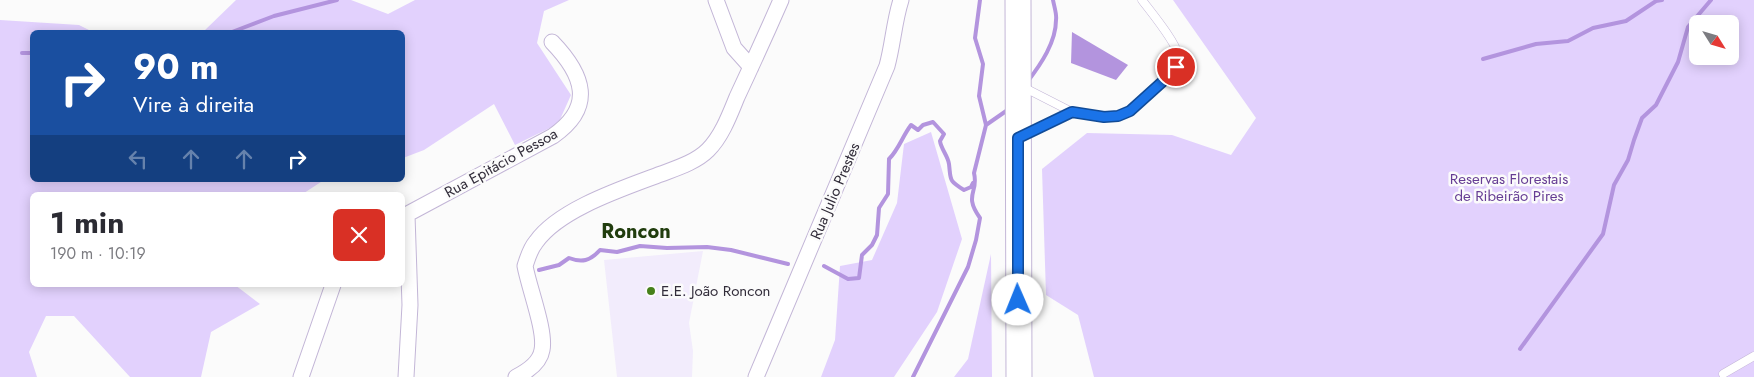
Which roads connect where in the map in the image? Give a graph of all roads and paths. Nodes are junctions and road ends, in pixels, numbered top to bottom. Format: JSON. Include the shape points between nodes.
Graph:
{"nodes":[{"id":1,"x":716,"y":0,"type":"edge"},
{"id":2,"x":781,"y":0,"type":"edge"},
{"id":3,"x":901,"y":0,"type":"edge"},
{"id":4,"x":1018,"y":0,"type":"edge"},
{"id":5,"x":1142,"y":0,"type":"edge"},
{"id":6,"x":552,"y":42,"type":"dead end"},
{"id":7,"x":751,"y":67,"type":"junction"},
{"id":8,"x":1018,"y":85,"type":"junction"},
{"id":9,"x":1072,"y":112,"type":"junction"},
{"id":10,"x":1018,"y":138,"type":"junction"},
{"id":11,"x":405,"y":216,"type":"edge"},
{"id":12,"x":332,"y":287,"type":"edge"},
{"id":13,"x":1754,"y":356,"type":"edge"},
{"id":14,"x":1723,"y":374,"type":"dead end"},
{"id":15,"x":301,"y":377,"type":"edge"},
{"id":16,"x":406,"y":377,"type":"edge"},
{"id":17,"x":516,"y":377,"type":"edge"},
{"id":18,"x":756,"y":377,"type":"edge"},
{"id":19,"x":1019,"y":377,"type":"edge"}],
"edges":[{"from":1,"to":7,"type":"street","via":[[734,48]]},
{"from":2,"to":7,"type":"street"},
{"from":3,"to":18,"type":"street","name":"Rua Julio Prestes","via":[[888,66]]},
{"from":4,"to":8,"type":"highway"},
{"from":5,"to":9,"type":"lane","via":[[1175,46],[1178,56],[1176,67],[1130,111],[1104,117]]},
{"from":6,"to":11,"type":"street","name":"Rua Epitácio Pessoa","via":[[573,67],[580,84],[581,99],[575,116],[566,127]]},
{"from":7,"to":17,"type":"street","via":[[727,120],[709,150],[682,166],[614,192],[565,216],[536,242],[526,266],[543,339],[542,352],[536,364]]},
{"from":8,"to":9,"type":"lane"},
{"from":8,"to":10,"type":"highway"},
{"from":9,"to":10,"type":"lane"},
{"from":10,"to":19,"type":"highway"},
{"from":11,"to":16,"type":"street","via":[[410,305]]},
{"from":12,"to":15,"type":"street"},
{"from":13,"to":14,"type":"lane"}]}
